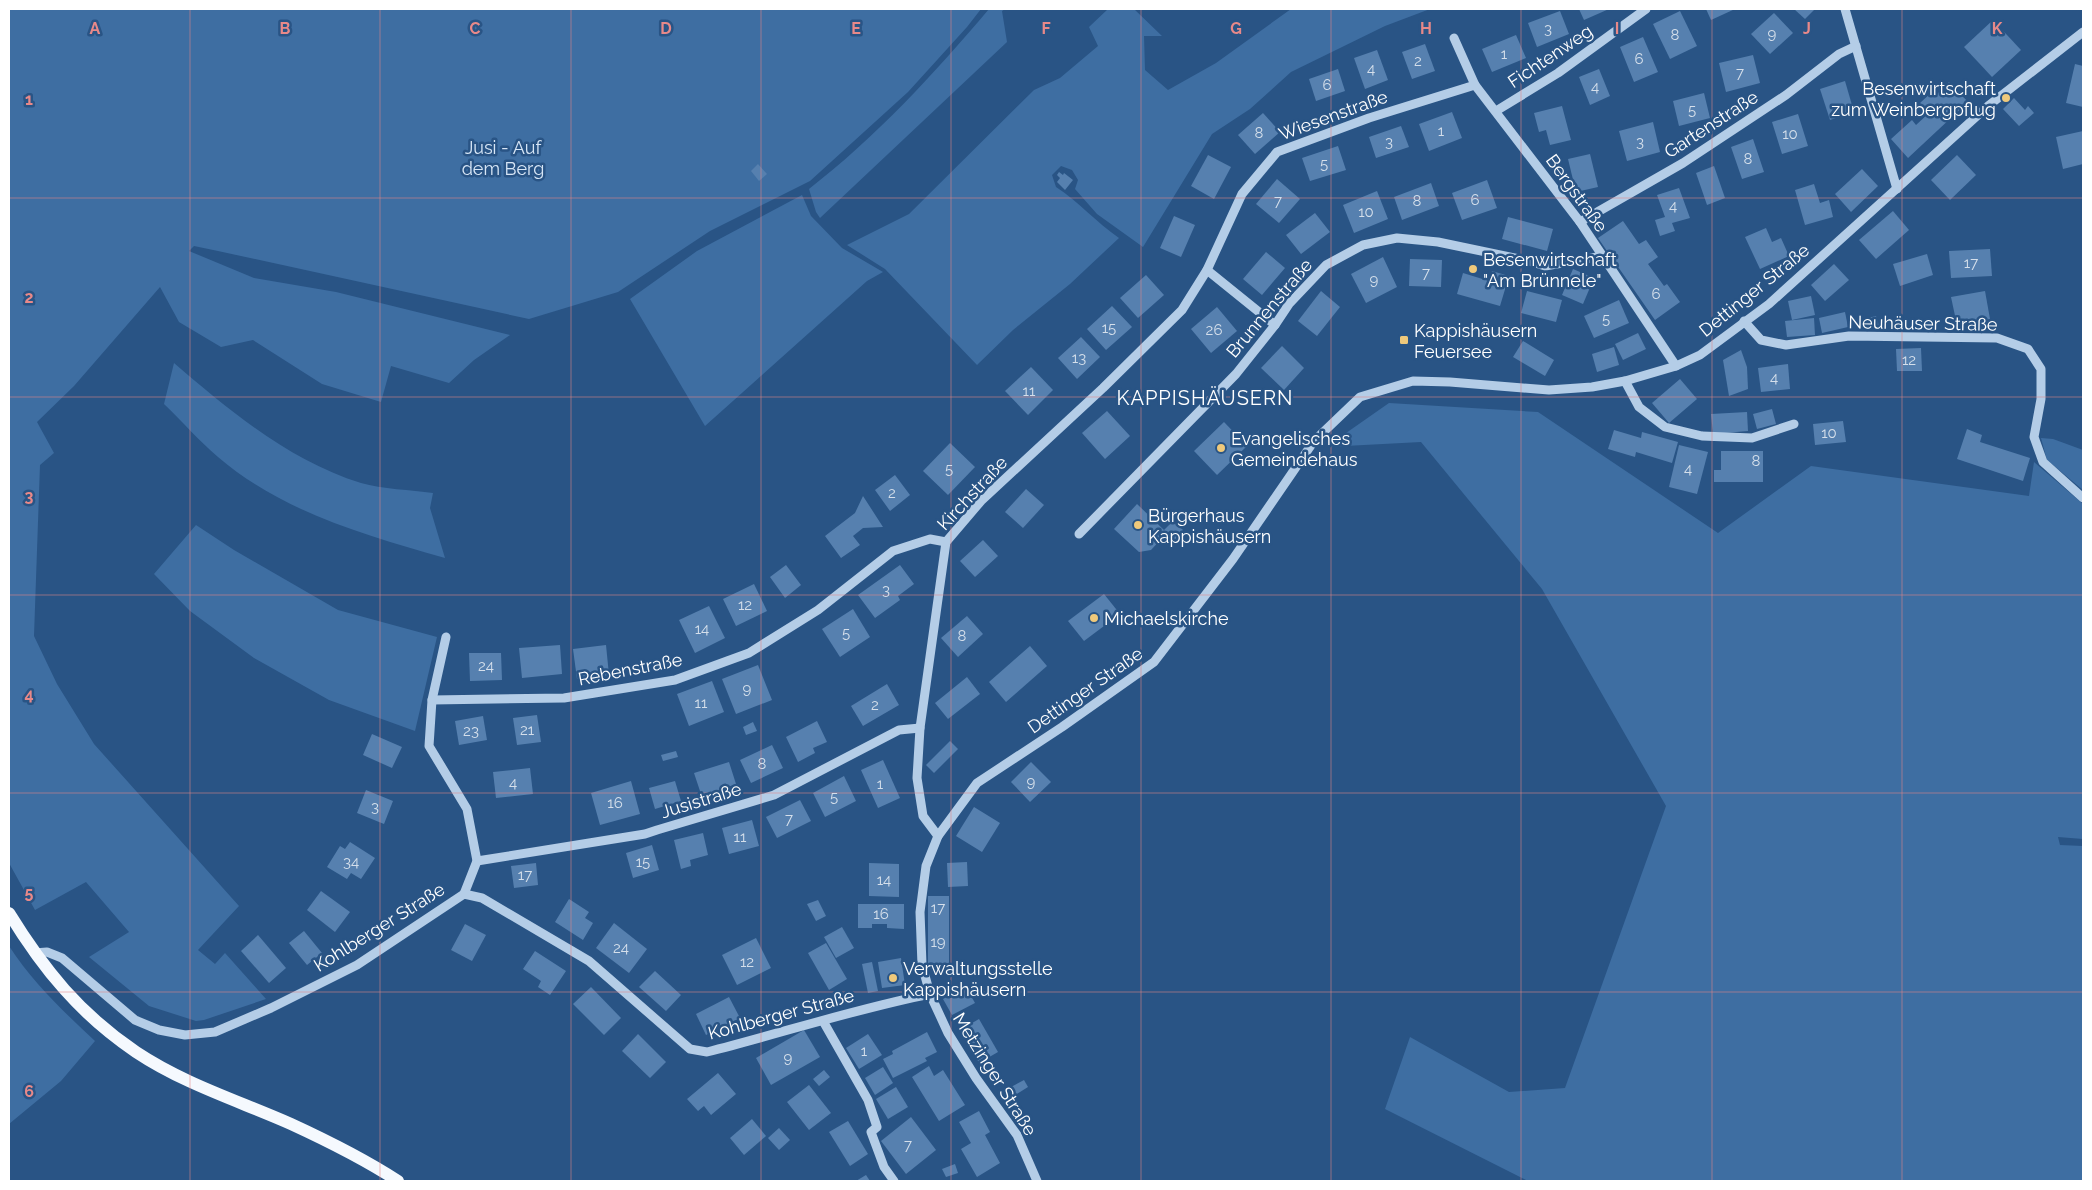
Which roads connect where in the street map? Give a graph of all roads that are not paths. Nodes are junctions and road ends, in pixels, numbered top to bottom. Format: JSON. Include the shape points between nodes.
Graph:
{"nodes":[{"id":1,"x":1646,"y":9,"type":"edge"},
{"id":2,"x":1845,"y":9,"type":"edge"},
{"id":3,"x":2083,"y":32,"type":"edge"},
{"id":4,"x":1454,"y":38,"type":"dead end"},
{"id":5,"x":1856,"y":46,"type":"junction"},
{"id":6,"x":1475,"y":85,"type":"junction"},
{"id":7,"x":1496,"y":111,"type":"junction"},
{"id":8,"x":1897,"y":189,"type":"junction"},
{"id":9,"x":1580,"y":222,"type":"junction"},
{"id":10,"x":1603,"y":256,"type":"junction"},
{"id":11,"x":1208,"y":270,"type":"junction"},
{"id":12,"x":1744,"y":321,"type":"junction"},
{"id":13,"x":1275,"y":325,"type":"junction"},
{"id":14,"x":1676,"y":366,"type":"junction"},
{"id":15,"x":1625,"y":381,"type":"junction"},
{"id":16,"x":1794,"y":424,"type":"dead end"},
{"id":17,"x":2083,"y":498,"type":"edge"},
{"id":18,"x":1079,"y":534,"type":"dead end"},
{"id":19,"x":946,"y":542,"type":"junction"},
{"id":20,"x":446,"y":637,"type":"dead end"},
{"id":21,"x":432,"y":700,"type":"junction"},
{"id":22,"x":920,"y":728,"type":"junction"},
{"id":23,"x":938,"y":836,"type":"junction"},
{"id":24,"x":477,"y":861,"type":"junction"},
{"id":25,"x":464,"y":894,"type":"junction"},
{"id":26,"x":9,"y":913,"type":"edge"},
{"id":27,"x":34,"y":953,"type":"junction"},
{"id":28,"x":930,"y":994,"type":"junction"},
{"id":29,"x":823,"y":1021,"type":"junction"},
{"id":30,"x":398,"y":1181,"type":"edge"},
{"id":31,"x":894,"y":1181,"type":"edge"},
{"id":32,"x":1037,"y":1181,"type":"edge"}],
"edges":[{"from":1,"to":7,"type":"street","name":"Fichtenweg","via":[[1558,74]]},
{"from":2,"to":5,"type":"street"},
{"from":3,"to":8,"type":"street","name":"Dettinger Straße","via":[[1988,106]]},
{"from":4,"to":6,"type":"street","name":"Bergstraße"},
{"from":5,"to":8,"type":"street"},
{"from":5,"to":9,"type":"street","name":"Gartenstraße","via":[[1839,54],[1786,95],[1683,163]]},
{"from":6,"to":7,"type":"street","name":"Bergstraße"},
{"from":6,"to":11,"type":"street","name":"Wiesenstraße","via":[[1369,118],[1277,152],[1242,194]]},
{"from":7,"to":9,"type":"street","name":"Bergstraße"},
{"from":8,"to":12,"type":"street","name":"Dettinger Straße","via":[[1769,304]]},
{"from":9,"to":10,"type":"street","name":"Bergstraße"},
{"from":10,"to":13,"type":"street","name":"Brunnenstraße","via":[[1545,266],[1438,242],[1398,238],[1363,245],[1326,265],[1289,304]]},
{"from":10,"to":14,"type":"street","name":"Bergstraße"},
{"from":11,"to":13,"type":"street"},
{"from":11,"to":19,"type":"street","name":"Kirchstraße","via":[[1182,310],[981,501]]},
{"from":12,"to":14,"type":"street","name":"Dettinger Straße","via":[[1700,355]]},
{"from":12,"to":17,"type":"street","name":"Neuhäuser Straße","via":[[1761,340],[1786,345],[1850,336],[1997,338],[2028,349],[2041,369],[2041,399],[2034,437],[2043,462]]},
{"from":13,"to":18,"type":"street","name":"Brunnenstraße","via":[[1236,374]]},
{"from":14,"to":15,"type":"street","name":"Dettinger Straße"},
{"from":15,"to":16,"type":"street","via":[[1639,407],[1665,426],[1702,436],[1752,438]]},
{"from":15,"to":23,"type":"street","name":"Dettinger Straße","via":[[1549,390],[1413,381],[1360,397],[1314,440],[1233,559],[1154,662],[977,783]]},
{"from":19,"to":21,"type":"street","name":"Rebenstraße","via":[[930,539],[893,551],[818,610],[749,653],[675,680],[564,698]]},
{"from":19,"to":22,"type":"street","name":"Kirchstraße"},
{"from":20,"to":21,"type":"street"},
{"from":21,"to":24,"type":"street","via":[[429,746],[468,809]]},
{"from":22,"to":23,"type":"street","name":"Kirchstraße","via":[[917,778],[920,799],[923,816]]},
{"from":22,"to":24,"type":"street","name":"Jusistraße","via":[[899,730],[774,795],[645,834]]},
{"from":23,"to":28,"type":"street","name":"Metzinger Straße","via":[[926,866],[920,912],[922,965]]},
{"from":24,"to":25,"type":"street"},
{"from":25,"to":27,"type":"street","name":"Kohlberger Straße","via":[[357,965],[215,1032],[185,1035],[159,1030],[135,1020],[62,958],[47,952]]},
{"from":25,"to":29,"type":"street","name":"Kohlberger Straße","via":[[482,898],[586,959],[690,1049],[707,1052]]},
{"from":26,"to":27,"type":"main road"},
{"from":27,"to":30,"type":"main road","via":[[81,1007],[137,1052],[207,1089],[338,1147]]},
{"from":28,"to":29,"type":"street","name":"Kohlberger Straße","via":[[876,1005]]},
{"from":28,"to":32,"type":"street","name":"Metzinger Straße","via":[[948,1033],[1017,1135]]},
{"from":29,"to":31,"type":"street","via":[[868,1100],[877,1128],[871,1132],[884,1167]]}]}
